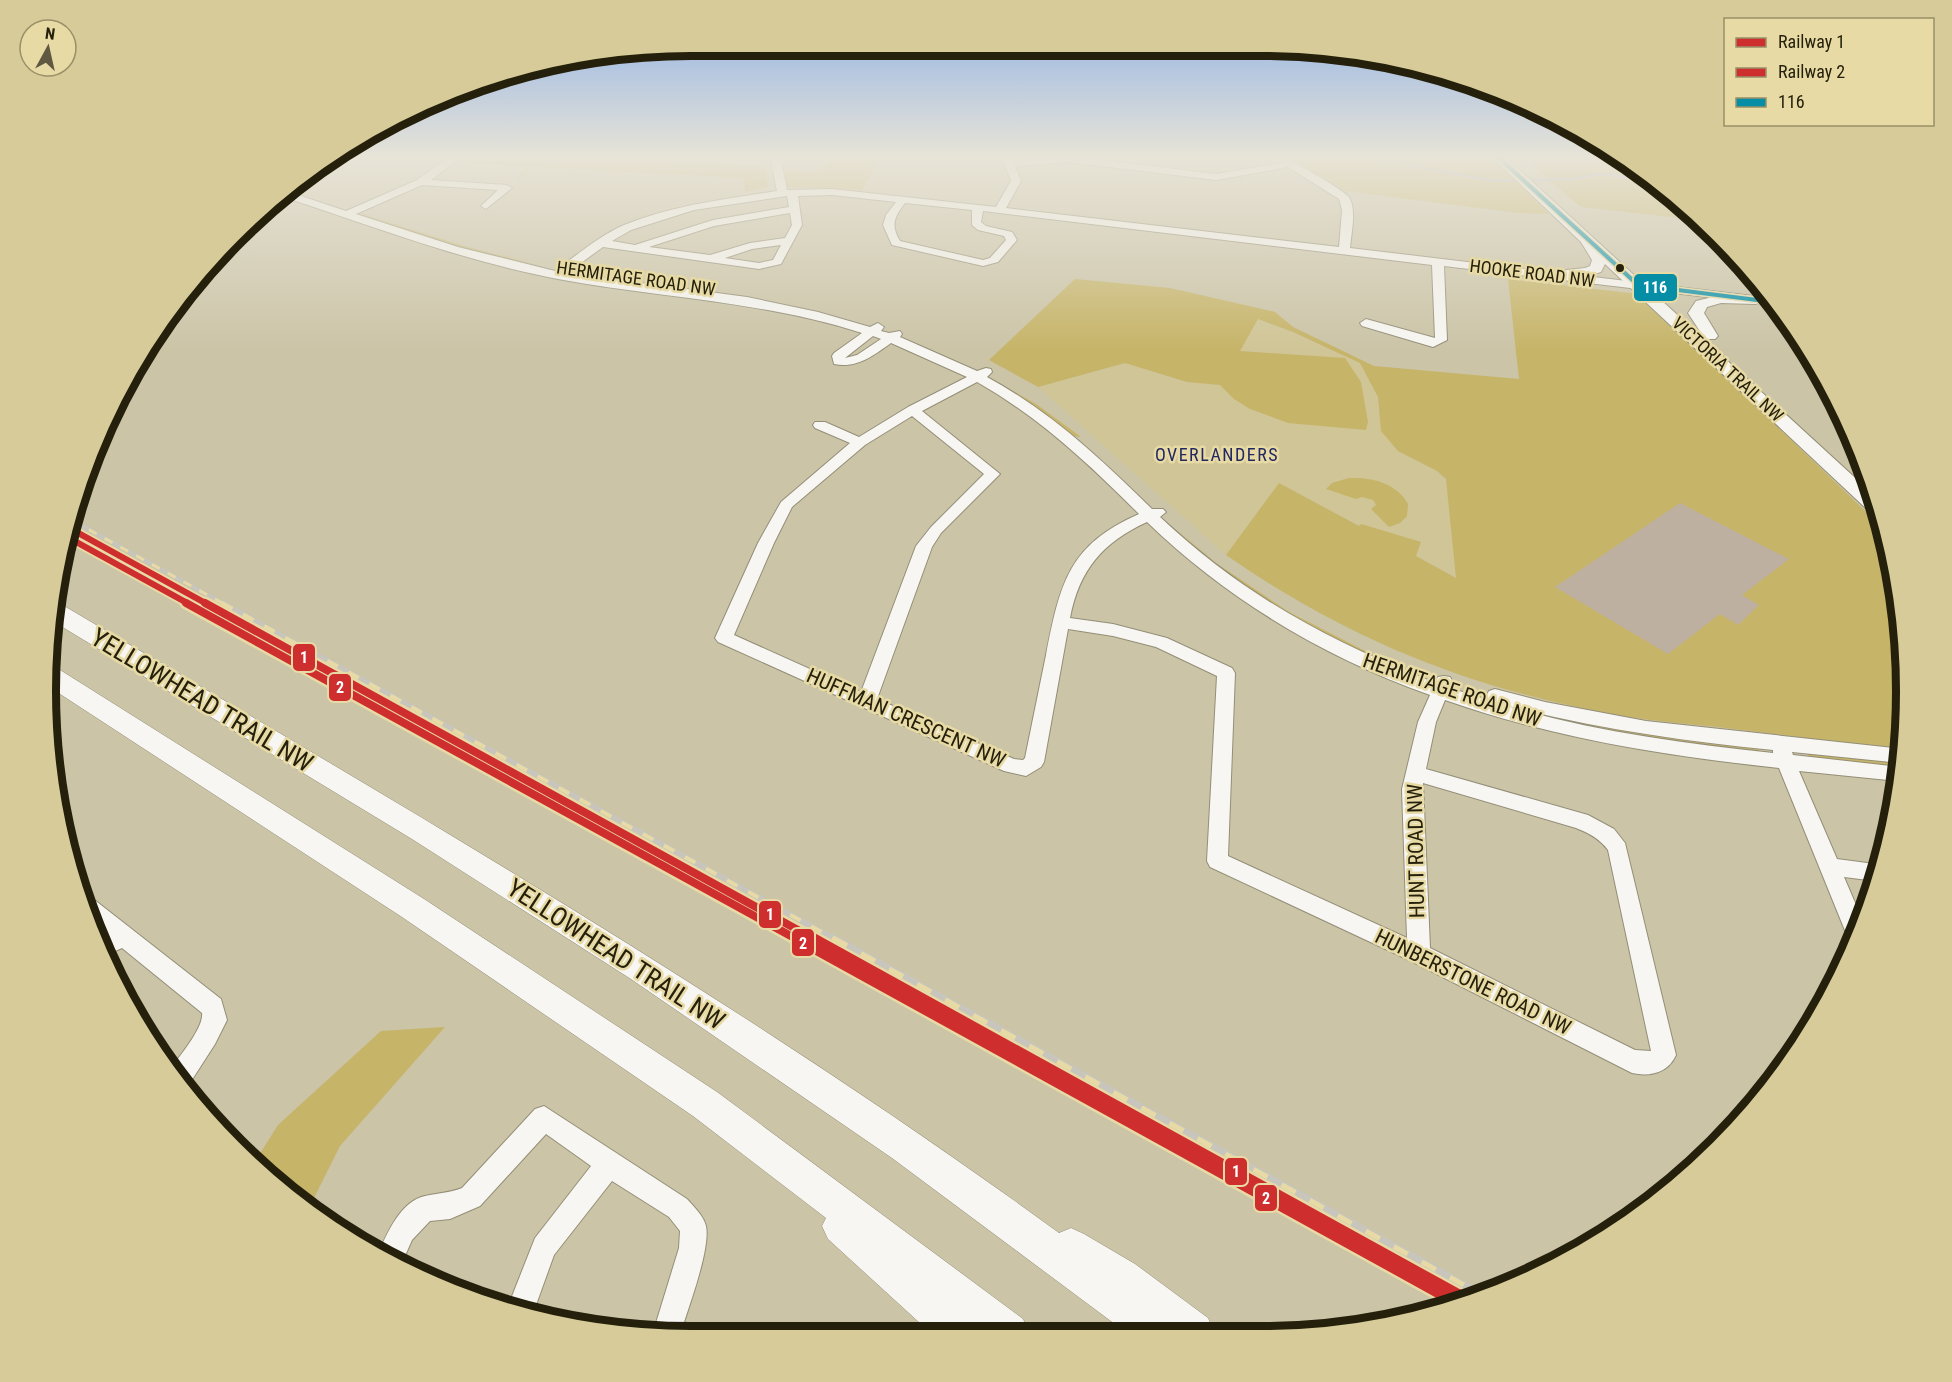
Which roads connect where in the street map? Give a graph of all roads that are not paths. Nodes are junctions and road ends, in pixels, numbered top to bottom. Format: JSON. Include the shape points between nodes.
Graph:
{"nodes":[{"id":1,"x":376,"y":220,"type":"edge"},
{"id":2,"x":650,"y":220,"type":"edge"},
{"id":3,"x":721,"y":220,"type":"edge"},
{"id":4,"x":797,"y":220,"type":"edge"},
{"id":5,"x":887,"y":220,"type":"edge"},
{"id":6,"x":976,"y":220,"type":"edge"},
{"id":7,"x":1090,"y":220,"type":"edge"},
{"id":8,"x":1346,"y":220,"type":"edge"},
{"id":9,"x":1569,"y":220,"type":"edge"},
{"id":10,"x":1574,"y":220,"type":"edge"},
{"id":11,"x":712,"y":222,"type":"joint"},
{"id":12,"x":1583,"y":236,"type":"junction"},
{"id":13,"x":790,"y":240,"type":"junction"},
{"id":14,"x":601,"y":243,"type":"junction"},
{"id":15,"x":632,"y":250,"type":"junction"},
{"id":16,"x":1344,"y":250,"type":"junction"},
{"id":17,"x":709,"y":260,"type":"junction"},
{"id":18,"x":1438,"y":262,"type":"junction"},
{"id":19,"x":561,"y":272,"type":"junction"},
{"id":20,"x":1554,"y":275,"type":"junction"},
{"id":21,"x":1646,"y":286,"type":"junction"},
{"id":22,"x":1756,"y":300,"type":"junction"},
{"id":23,"x":1762,"y":301,"type":"edge"},
{"id":24,"x":1366,"y":323,"type":"dead end"},
{"id":25,"x":876,"y":329,"type":"junction"},
{"id":26,"x":893,"y":335,"type":"junction"},
{"id":27,"x":1710,"y":336,"type":"junction"},
{"id":28,"x":982,"y":374,"type":"junction"},
{"id":29,"x":914,"y":410,"type":"junction"},
{"id":30,"x":820,"y":425,"type":"dead end"},
{"id":31,"x":860,"y":442,"type":"junction"},
{"id":32,"x":1857,"y":471,"type":"edge"},
{"id":33,"x":1866,"y":498,"type":"edge"},
{"id":34,"x":1155,"y":513,"type":"junction"},
{"id":35,"x":60,"y":615,"type":"edge"},
{"id":36,"x":1061,"y":622,"type":"junction"},
{"id":37,"x":56,"y":679,"type":"edge"},
{"id":38,"x":1443,"y":686,"type":"junction"},
{"id":39,"x":867,"y":701,"type":"junction"},
{"id":40,"x":1782,"y":753,"type":"junction"},
{"id":41,"x":1893,"y":756,"type":"edge"},
{"id":42,"x":1415,"y":773,"type":"junction"},
{"id":43,"x":1891,"y":773,"type":"edge"},
{"id":44,"x":1831,"y":867,"type":"junction"},
{"id":45,"x":1870,"y":872,"type":"edge"},
{"id":46,"x":96,"y":913,"type":"edge"},
{"id":47,"x":1853,"y":922,"type":"edge"},
{"id":48,"x":126,"y":936,"type":"junction"},
{"id":49,"x":108,"y":944,"type":"edge"},
{"id":50,"x":1419,"y":954,"type":"junction"},
{"id":51,"x":183,"y":1072,"type":"edge"},
{"id":52,"x":705,"y":1104,"type":"junction"},
{"id":53,"x":855,"y":1111,"type":"junction"},
{"id":54,"x":609,"y":1164,"type":"junction"},
{"id":55,"x":393,"y":1252,"type":"edge"},
{"id":56,"x":523,"y":1304,"type":"edge"},
{"id":57,"x":669,"y":1325,"type":"edge"},
{"id":58,"x":953,"y":1326,"type":"edge"},
{"id":59,"x":998,"y":1326,"type":"edge"},
{"id":60,"x":1151,"y":1326,"type":"edge"},
{"id":61,"x":1186,"y":1326,"type":"edge"}],
"edges":[{"from":1,"to":19,"type":"street","name":"HERMITAGE ROAD NW","via":[[470,254]]},
{"from":2,"to":14,"type":"street","name":"HOOKE ROAD NW"},
{"from":3,"to":11,"type":"street"},
{"from":4,"to":13,"type":"street"},
{"from":5,"to":6,"type":"street","via":[[888,232],[896,243],[983,263],[994,260],[1012,240],[1008,234],[982,228]]},
{"from":7,"to":16,"type":"street","name":"HOOKE ROAD NW"},
{"from":8,"to":16,"type":"street"},
{"from":9,"to":12,"type":"main road","name":"VICTORIA TRAIL NW"},
{"from":10,"to":21,"type":"main road","name":"VICTORIA TRAIL NW"},
{"from":11,"to":15,"type":"street"},
{"from":12,"to":20,"type":"main road","via":[[1596,252],[1596,268]]},
{"from":12,"to":21,"type":"main road","name":"VICTORIA TRAIL NW"},
{"from":13,"to":17,"type":"street","via":[[750,246]]},
{"from":13,"to":17,"type":"street","via":[[777,262],[759,266]]},
{"from":14,"to":15,"type":"street"},
{"from":14,"to":19,"type":"street","name":"HOOKE ROAD NW"},
{"from":15,"to":17,"type":"street"},
{"from":16,"to":18,"type":"street","name":"HOOKE ROAD NW"},
{"from":18,"to":20,"type":"street","name":"HOOKE ROAD NW"},
{"from":18,"to":24,"type":"street","via":[[1441,340],[1433,343]]},
{"from":19,"to":25,"type":"street","name":"HERMITAGE ROAD NW","via":[[770,305]]},
{"from":20,"to":21,"type":"street","name":"HOOKE ROAD NW"},
{"from":21,"to":22,"type":"street","name":"HOOKE ROAD NW"},
{"from":21,"to":27,"type":"main road","name":"VICTORIA TRAIL NW"},
{"from":21,"to":33,"type":"main road","name":"VICTORIA TRAIL NW"},
{"from":22,"to":23,"type":"street","name":"HOOKE ROAD NW"},
{"from":22,"to":27,"type":"main road","via":[[1721,299],[1701,304],[1696,313]]},
{"from":25,"to":26,"type":"street","name":"HERMITAGE ROAD NW"},
{"from":25,"to":26,"type":"street","via":[[838,356],[839,360],[846,363],[858,359]]},
{"from":26,"to":28,"type":"street","name":"HERMITAGE ROAD NW"},
{"from":27,"to":32,"type":"main road","name":"VICTORIA TRAIL NW"},
{"from":28,"to":29,"type":"street","name":"HUFFMAN CRESCENT NW"},
{"from":28,"to":34,"type":"street","name":"HERMITAGE ROAD NW","via":[[1078,446]]},
{"from":29,"to":31,"type":"street","name":"HUFFMAN CRESCENT NW"},
{"from":29,"to":39,"type":"street","via":[[993,474],[924,546]]},
{"from":30,"to":31,"type":"street"},
{"from":31,"to":39,"type":"street","name":"HUFFMAN CRESCENT NW","via":[[786,505],[724,638]]},
{"from":34,"to":36,"type":"street","name":"HUFFMAN CRESCENT NW","via":[[1125,525],[1093,552],[1077,571]]},
{"from":34,"to":38,"type":"street","name":"HERMITAGE ROAD NW","via":[[1200,563],[1270,611],[1364,661]]},
{"from":35,"to":53,"type":"highway","name":"YELLOWHEAD TRAIL NW","via":[[494,876]]},
{"from":36,"to":39,"type":"street","name":"HUFFMAN CRESCENT NW","via":[[1035,762],[1026,768],[1011,766]]},
{"from":36,"to":50,"type":"street","name":"HUNBERSTONE ROAD NW","via":[[1161,642],[1226,673],[1217,861]]},
{"from":37,"to":52,"type":"highway","via":[[413,909]]},
{"from":38,"to":40,"type":"street","name":"HERMITAGE ROAD NW","via":[[1499,710],[1589,733],[1660,745]]},
{"from":38,"to":42,"type":"street","name":"HUNT ROAD NW","via":[[1427,723]]},
{"from":40,"to":41,"type":"street","name":"HERMITAGE ROAD NW"},
{"from":40,"to":43,"type":"street","name":"HERMITAGE ROAD NW"},
{"from":40,"to":44,"type":"street"},
{"from":42,"to":50,"type":"street","name":"HUNT ROAD NW","via":[[1412,789]]},
{"from":42,"to":50,"type":"street","name":"HUNBERSTONE ROAD NW","via":[[1581,821],[1611,836],[1618,849],[1664,1055],[1658,1062],[1632,1061]]},
{"from":44,"to":45,"type":"street"},
{"from":44,"to":47,"type":"street"},
{"from":46,"to":48,"type":"street"},
{"from":48,"to":49,"type":"street"},
{"from":48,"to":51,"type":"street","via":[[213,1007],[215,1020]]},
{"from":52,"to":58,"type":"highway"},
{"from":52,"to":59,"type":"highway"},
{"from":53,"to":60,"type":"highway","name":"YELLOWHEAD TRAIL NW"},
{"from":53,"to":61,"type":"highway","via":[[1121,1278]]},
{"from":54,"to":55,"type":"street","via":[[544,1118],[471,1197],[450,1206],[424,1209],[403,1231]]},
{"from":54,"to":56,"type":"street","via":[[544,1247]]},
{"from":54,"to":57,"type":"street","via":[[678,1208],[693,1227],[692,1248]]}]}
